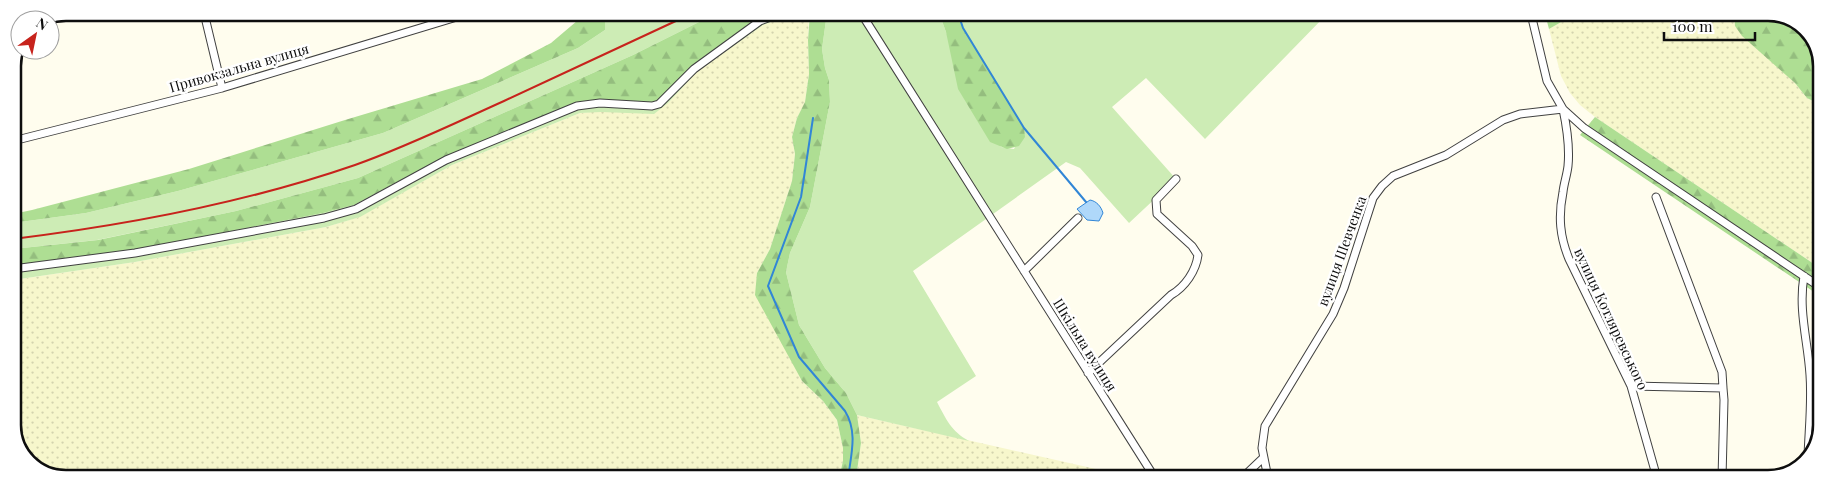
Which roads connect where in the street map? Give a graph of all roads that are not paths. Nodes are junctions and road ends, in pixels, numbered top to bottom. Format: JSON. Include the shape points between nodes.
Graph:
{"nodes":[{"id":1,"x":206,"y":21,"type":"edge"},
{"id":2,"x":444,"y":21,"type":"edge"},
{"id":3,"x":759,"y":21,"type":"edge"},
{"id":4,"x":866,"y":21,"type":"edge"},
{"id":5,"x":1532,"y":21,"type":"edge"},
{"id":6,"x":222,"y":88,"type":"junction"},
{"id":7,"x":1563,"y":109,"type":"junction"},
{"id":8,"x":21,"y":139,"type":"edge"},
{"id":9,"x":1176,"y":179,"type":"dead end"},
{"id":10,"x":1656,"y":197,"type":"dead end"},
{"id":11,"x":1078,"y":218,"type":"dead end"},
{"id":12,"x":21,"y":268,"type":"edge"},
{"id":13,"x":1024,"y":271,"type":"junction"},
{"id":14,"x":1804,"y":276,"type":"junction"},
{"id":15,"x":1813,"y":282,"type":"edge"},
{"id":16,"x":1088,"y":373,"type":"junction"},
{"id":17,"x":1810,"y":376,"type":"junction"},
{"id":18,"x":1813,"y":378,"type":"edge"},
{"id":19,"x":1632,"y":386,"type":"junction"},
{"id":20,"x":1723,"y":388,"type":"junction"},
{"id":21,"x":1808,"y":443,"type":"edge"},
{"id":22,"x":1263,"y":458,"type":"junction"},
{"id":23,"x":1150,"y":470,"type":"edge"},
{"id":24,"x":1250,"y":470,"type":"edge"},
{"id":25,"x":1266,"y":470,"type":"edge"},
{"id":26,"x":1655,"y":470,"type":"edge"},
{"id":27,"x":1722,"y":470,"type":"edge"}],
"edges":[{"from":1,"to":6,"type":"street"},
{"from":2,"to":6,"type":"street","name":"Привокзальна вулиця"},
{"from":3,"to":12,"type":"street","via":[[701,64],[659,104],[577,106],[446,160],[356,210],[135,253]]},
{"from":4,"to":13,"type":"street","name":"Шкільна вулиця"},
{"from":5,"to":7,"type":"street","via":[[1548,81]]},
{"from":6,"to":8,"type":"street","name":"Привокзальна вулиця"},
{"from":7,"to":14,"type":"street","via":[[1584,128]]},
{"from":7,"to":19,"type":"street","name":"вулиця Котляревського","via":[[1569,158],[1560,209],[1561,238]]},
{"from":7,"to":22,"type":"street","name":"вулиця Шевченка","via":[[1511,116],[1446,155],[1393,176],[1382,186],[1374,198],[1333,314],[1265,426]]},
{"from":9,"to":16,"type":"street","via":[[1156,200],[1157,214],[1192,246],[1198,255],[1197,265],[1181,290],[1171,295]]},
{"from":10,"to":20,"type":"street","via":[[1722,372]]},
{"from":11,"to":13,"type":"street"},
{"from":13,"to":16,"type":"street","name":"Шкільна вулиця"},
{"from":14,"to":15,"type":"street"},
{"from":14,"to":17,"type":"street","via":[[1802,310]]},
{"from":16,"to":23,"type":"street","name":"Шкільна вулиця"},
{"from":17,"to":18,"type":"street"},
{"from":17,"to":21,"type":"street"},
{"from":19,"to":20,"type":"street"},
{"from":19,"to":26,"type":"street","name":"вулиця Котляревського"},
{"from":20,"to":27,"type":"street"},
{"from":22,"to":24,"type":"street"},
{"from":22,"to":25,"type":"street","name":"вулиця Шевченка"}]}
